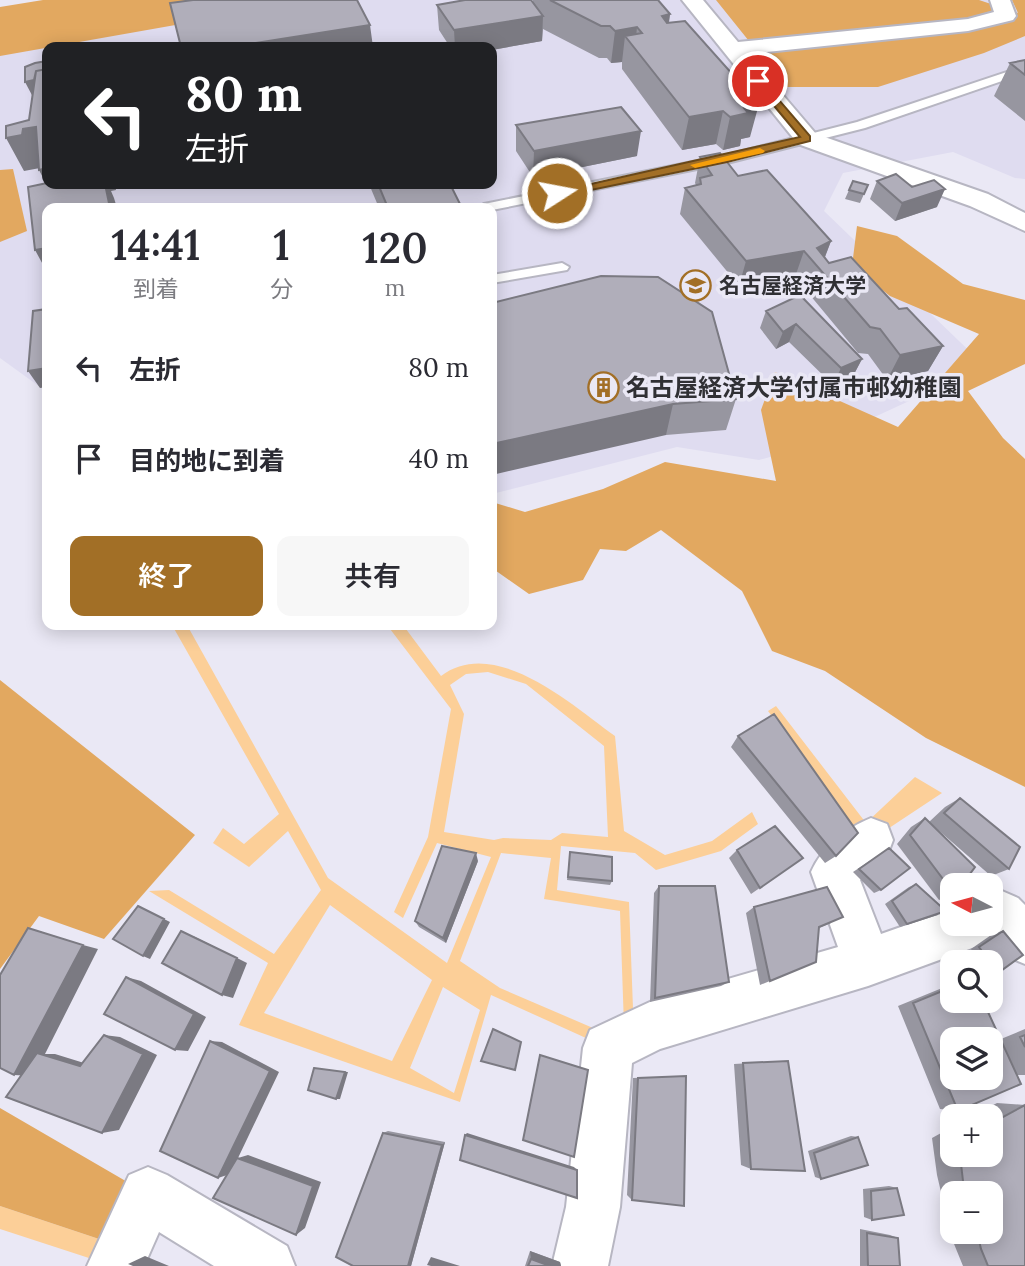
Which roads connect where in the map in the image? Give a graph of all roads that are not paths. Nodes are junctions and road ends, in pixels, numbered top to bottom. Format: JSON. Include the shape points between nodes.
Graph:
{"nodes":[{"id":1,"x":692,"y":0,"type":"edge"},
{"id":2,"x":1000,"y":0,"type":"edge"},
{"id":3,"x":733,"y":49,"type":"junction"},
{"id":4,"x":1025,"y":69,"type":"edge"},
{"id":5,"x":807,"y":139,"type":"junction"},
{"id":6,"x":497,"y":205,"type":"edge"},
{"id":7,"x":1025,"y":223,"type":"edge"},
{"id":8,"x":562,"y":267,"type":"dead end"},
{"id":9,"x":497,"y":278,"type":"edge"},
{"id":10,"x":871,"y":841,"type":"dead end"},
{"id":11,"x":1003,"y":915,"type":"edge"},
{"id":12,"x":941,"y":936,"type":"edge"},
{"id":13,"x":1025,"y":940,"type":"edge"},
{"id":14,"x":868,"y":962,"type":"junction"},
{"id":15,"x":115,"y":1266,"type":"edge"},
{"id":16,"x":267,"y":1266,"type":"edge"},
{"id":17,"x":580,"y":1266,"type":"edge"}],
"edges":[{"from":1,"to":3,"type":"street"},
{"from":2,"to":3,"type":"street","via":[[1006,16],[968,25]]},
{"from":3,"to":5,"type":"street"},
{"from":4,"to":5,"type":"lane"},
{"from":5,"to":6,"type":"lane"},
{"from":5,"to":7,"type":"street","via":[[979,200]]},
{"from":8,"to":9,"type":"lane"},
{"from":10,"to":14,"type":"street","via":[[834,872]]},
{"from":11,"to":13,"type":"street"},
{"from":12,"to":14,"type":"street"},
{"from":14,"to":17,"type":"street","via":[[652,1026],[608,1048],[593,1207]]},
{"from":15,"to":16,"type":"street","via":[[148,1194]]}]}
